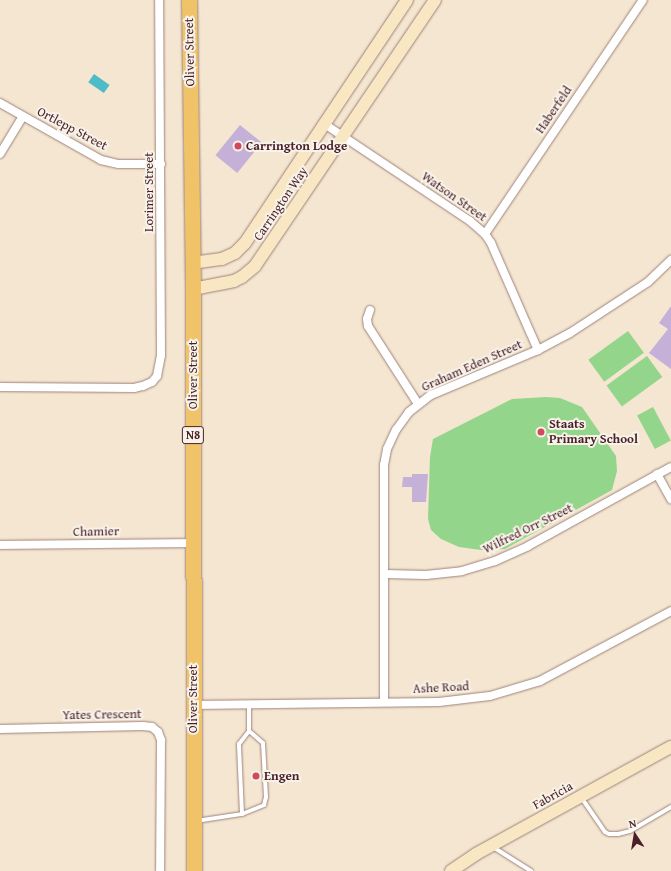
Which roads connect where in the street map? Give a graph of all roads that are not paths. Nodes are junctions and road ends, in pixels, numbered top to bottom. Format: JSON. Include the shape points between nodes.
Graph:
{"nodes":[{"id":1,"x":159,"y":0,"type":"edge"},
{"id":2,"x":189,"y":0,"type":"edge"},
{"id":3,"x":407,"y":0,"type":"edge"},
{"id":4,"x":435,"y":0,"type":"edge"},
{"id":5,"x":643,"y":0,"type":"edge"},
{"id":6,"x":0,"y":103,"type":"edge"},
{"id":7,"x":23,"y":116,"type":"junction"},
{"id":8,"x":323,"y":123,"type":"junction"},
{"id":9,"x":343,"y":137,"type":"junction"},
{"id":10,"x":0,"y":154,"type":"edge"},
{"id":11,"x":161,"y":164,"type":"junction"},
{"id":12,"x":484,"y":234,"type":"junction"},
{"id":13,"x":671,"y":260,"type":"edge"},
{"id":14,"x":192,"y":263,"type":"junction"},
{"id":15,"x":193,"y":289,"type":"junction"},
{"id":16,"x":370,"y":310,"type":"dead end"},
{"id":17,"x":538,"y":350,"type":"junction"},
{"id":18,"x":0,"y":386,"type":"edge"},
{"id":19,"x":418,"y":404,"type":"junction"},
{"id":20,"x":671,"y":467,"type":"edge"},
{"id":21,"x":657,"y":474,"type":"junction"},
{"id":22,"x":671,"y":499,"type":"edge"},
{"id":23,"x":193,"y":543,"type":"junction"},
{"id":24,"x":0,"y":545,"type":"edge"},
{"id":25,"x":385,"y":574,"type":"junction"},
{"id":26,"x":671,"y":611,"type":"edge"},
{"id":27,"x":384,"y":702,"type":"junction"},
{"id":28,"x":250,"y":704,"type":"junction"},
{"id":29,"x":193,"y":705,"type":"junction"},
{"id":30,"x":0,"y":728,"type":"edge"},
{"id":31,"x":249,"y":731,"type":"junction"},
{"id":32,"x":670,"y":749,"type":"edge"},
{"id":33,"x":581,"y":796,"type":"junction"},
{"id":34,"x":671,"y":807,"type":"edge"},
{"id":35,"x":242,"y":814,"type":"junction"},
{"id":36,"x":194,"y":822,"type":"junction"},
{"id":37,"x":491,"y":846,"type":"junction"},
{"id":38,"x":160,"y":871,"type":"edge"},
{"id":39,"x":194,"y":871,"type":"edge"},
{"id":40,"x":451,"y":871,"type":"edge"},
{"id":41,"x":531,"y":871,"type":"edge"}],
"edges":[{"from":1,"to":11,"type":"street","name":"Lorimer Street"},
{"from":2,"to":14,"type":"highway","name":"Oliver Street","number":"N8"},
{"from":3,"to":8,"type":"street","name":"Carrington Way"},
{"from":4,"to":9,"type":"street","name":"Carrington Way"},
{"from":5,"to":12,"type":"street","name":"Haberfeld"},
{"from":6,"to":7,"type":"street","name":"Ortlepp Street"},
{"from":7,"to":10,"type":"street"},
{"from":7,"to":11,"type":"street","name":"Ortlepp Street","via":[[102,160],[119,164]]},
{"from":8,"to":9,"type":"street","name":"Watson Street"},
{"from":8,"to":14,"type":"street","name":"Carrington Way","via":[[245,243],[235,253],[222,259]]},
{"from":9,"to":12,"type":"street","name":"Watson Street","via":[[470,220]]},
{"from":9,"to":15,"type":"street","name":"Carrington Way","via":[[252,269],[234,281]]},
{"from":11,"to":18,"type":"street","name":"Lorimer Street","via":[[161,354],[157,376],[152,382],[134,388]]},
{"from":12,"to":17,"type":"street","name":"Watson Street","via":[[491,243]]},
{"from":13,"to":17,"type":"street","name":"Graham Eden Street","via":[[648,282],[593,319]]},
{"from":14,"to":15,"type":"highway","name":"Oliver Street","number":"N8"},
{"from":15,"to":23,"type":"highway","name":"Oliver Street","number":"N8"},
{"from":16,"to":19,"type":"street","via":[[366,319],[368,326]]},
{"from":17,"to":19,"type":"street","name":"Graham Eden Street","via":[[431,395]]},
{"from":19,"to":25,"type":"street","name":"Graham Eden Street","via":[[396,430],[384,466]]},
{"from":20,"to":21,"type":"street","name":"Wilfred Orr Street"},
{"from":21,"to":22,"type":"street"},
{"from":21,"to":25,"type":"street","name":"Wilfred Orr Street","via":[[528,546],[495,561],[462,571],[426,575]]},
{"from":23,"to":24,"type":"street","name":"Chamier"},
{"from":23,"to":29,"type":"highway","name":"Oliver Street","number":"N8"},
{"from":25,"to":27,"type":"street","name":"Graham Eden Street"},
{"from":26,"to":27,"type":"street","name":"Ashe Road","via":[[572,665],[540,681],[516,689],[462,700]]},
{"from":27,"to":28,"type":"street","name":"Ashe Road"},
{"from":28,"to":29,"type":"street","name":"Ashe Road"},
{"from":28,"to":31,"type":"lane"},
{"from":29,"to":36,"type":"highway","name":"Oliver Street","number":"N8"},
{"from":30,"to":38,"type":"street","name":"Yates Crescent","via":[[143,726],[152,727],[158,732],[161,740]]},
{"from":31,"to":35,"type":"lane","via":[[239,744]]},
{"from":31,"to":35,"type":"lane","via":[[263,743],[266,801],[264,805]]},
{"from":32,"to":33,"type":"street","name":"Fabricia"},
{"from":33,"to":34,"type":"lane","via":[[605,832],[609,834],[630,831]]},
{"from":33,"to":37,"type":"street","name":"Fabricia"},
{"from":35,"to":36,"type":"lane"},
{"from":36,"to":39,"type":"highway","name":"Oliver Street","number":"N8"},
{"from":37,"to":40,"type":"street","name":"Fabricia"},
{"from":37,"to":41,"type":"lane"}]}
